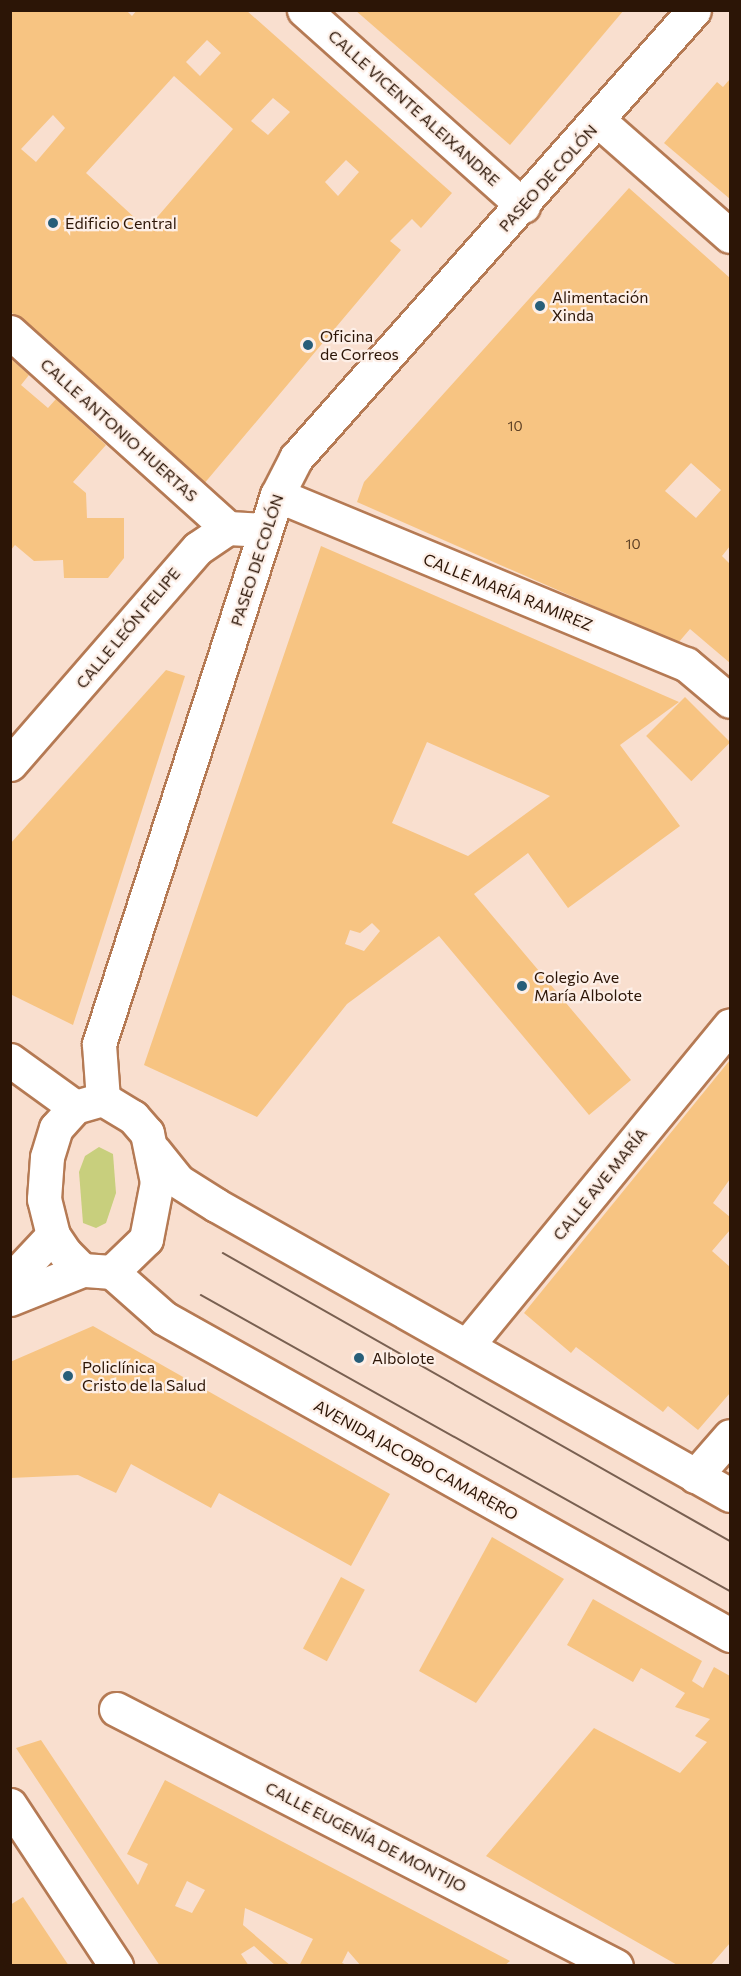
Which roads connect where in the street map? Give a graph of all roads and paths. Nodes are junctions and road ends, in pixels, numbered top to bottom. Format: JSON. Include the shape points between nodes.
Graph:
{"nodes":[{"id":1,"x":304,"y":10,"type":"edge"},
{"id":2,"x":694,"y":10,"type":"edge"},
{"id":3,"x":599,"y":121,"type":"junction"},
{"id":4,"x":523,"y":206,"type":"junction"},
{"id":5,"x":730,"y":236,"type":"edge"},
{"id":6,"x":10,"y":332,"type":"edge"},
{"id":7,"x":277,"y":495,"type":"junction"},
{"id":8,"x":228,"y":528,"type":"junction"},
{"id":9,"x":265,"y":530,"type":"junction"},
{"id":10,"x":730,"y":701,"type":"edge"},
{"id":11,"x":10,"y":764,"type":"edge"},
{"id":12,"x":730,"y":1024,"type":"edge"},
{"id":13,"x":10,"y":1060,"type":"edge"},
{"id":14,"x":89,"y":1103,"type":"junction"},
{"id":15,"x":154,"y":1151,"type":"junction"},
{"id":16,"x":53,"y":1235,"type":"junction"},
{"id":17,"x":97,"y":1271,"type":"junction"},
{"id":18,"x":10,"y":1281,"type":"edge"},
{"id":19,"x":10,"y":1299,"type":"edge"},
{"id":20,"x":469,"y":1343,"type":"junction"},
{"id":21,"x":730,"y":1436,"type":"edge"},
{"id":22,"x":695,"y":1476,"type":"junction"},
{"id":23,"x":730,"y":1495,"type":"edge"},
{"id":24,"x":730,"y":1635,"type":"edge"},
{"id":25,"x":116,"y":1709,"type":"dead end"},
{"id":26,"x":10,"y":1805,"type":"edge"},
{"id":27,"x":116,"y":1965,"type":"edge"},
{"id":28,"x":616,"y":1965,"type":"edge"}],
"edges":[{"from":1,"to":4,"type":"street","name":"CALLE VICENTE ALEIXANDRE"},
{"from":2,"to":3,"type":"street","name":"PASEO DE COLÓN"},
{"from":3,"to":4,"type":"street","name":"PASEO DE COLÓN"},
{"from":3,"to":5,"type":"street"},
{"from":4,"to":7,"type":"street","name":"PASEO DE COLÓN","via":[[296,458]]},
{"from":6,"to":8,"type":"street","name":"CALLE ANTONIO HUERTAS"},
{"from":7,"to":9,"type":"street","name":"PASEO DE COLÓN"},
{"from":7,"to":10,"type":"street","name":"CALLE MARÍA RAMIREZ","via":[[686,664]]},
{"from":8,"to":9,"type":"street"},
{"from":8,"to":11,"type":"street","name":"CALLE LEÓN FELIPE","via":[[198,548]]},
{"from":9,"to":14,"type":"street","name":"PASEO DE COLÓN","via":[[99,1044]]},
{"from":12,"to":20,"type":"street","name":"CALLE AVE MARÍA"},
{"from":13,"to":14,"type":"street"},
{"from":14,"to":15,"type":"street","via":[[133,1117]]},
{"from":14,"to":16,"type":"street","via":[[56,1128],[47,1157],[44,1198]]},
{"from":15,"to":17,"type":"street","via":[[154,1217],[131,1259]]},
{"from":15,"to":20,"type":"street","via":[[178,1181],[207,1199]]},
{"from":16,"to":17,"type":"street"},
{"from":16,"to":18,"type":"street"},
{"from":17,"to":19,"type":"street"},
{"from":17,"to":24,"type":"street","name":"AVENIDA JACOBO CAMARERO","via":[[164,1318]]},
{"from":20,"to":22,"type":"street"},
{"from":21,"to":22,"type":"street"},
{"from":22,"to":23,"type":"street"},
{"from":25,"to":28,"type":"street","name":"CALLE EUGENÍA DE MONTIJO"},
{"from":26,"to":27,"type":"street"}]}
